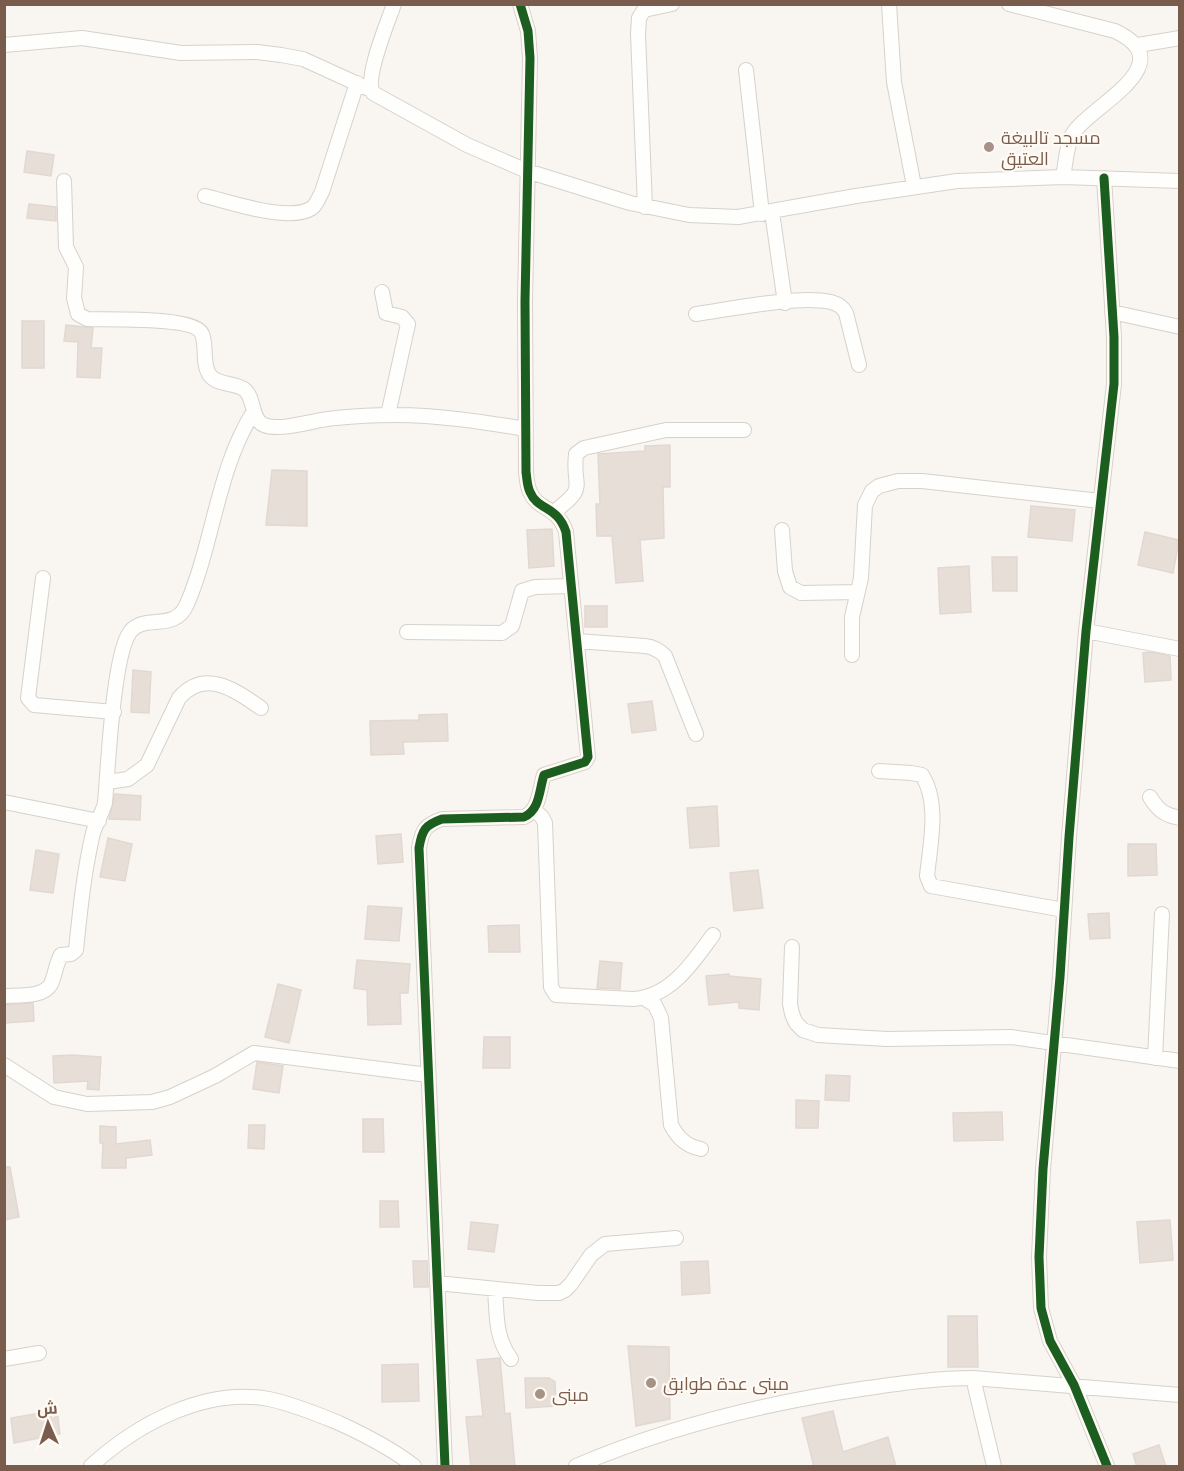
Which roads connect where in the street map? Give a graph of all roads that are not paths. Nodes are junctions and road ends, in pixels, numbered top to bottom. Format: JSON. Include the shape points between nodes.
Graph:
{"nodes":[{"id":1,"x":394,"y":4,"type":"edge"},
{"id":2,"x":520,"y":4,"type":"edge"},
{"id":3,"x":672,"y":4,"type":"edge"},
{"id":4,"x":889,"y":4,"type":"edge"},
{"id":5,"x":1009,"y":4,"type":"edge"},
{"id":6,"x":1179,"y":38,"type":"edge"},
{"id":7,"x":4,"y":45,"type":"edge"},
{"id":8,"x":1138,"y":45,"type":"junction"},
{"id":9,"x":746,"y":70,"type":"dead end"},
{"id":10,"x":357,"y":83,"type":"junction"},
{"id":11,"x":371,"y":90,"type":"junction"},
{"id":12,"x":527,"y":171,"type":"junction"},
{"id":13,"x":1064,"y":177,"type":"junction"},
{"id":14,"x":1104,"y":178,"type":"junction"},
{"id":15,"x":64,"y":181,"type":"dead end"},
{"id":16,"x":1179,"y":181,"type":"edge"},
{"id":17,"x":914,"y":186,"type":"junction"},
{"id":18,"x":205,"y":196,"type":"dead end"},
{"id":19,"x":645,"y":207,"type":"junction"},
{"id":20,"x":767,"y":213,"type":"junction"},
{"id":21,"x":382,"y":292,"type":"dead end"},
{"id":22,"x":785,"y":303,"type":"junction"},
{"id":23,"x":1112,"y":312,"type":"junction"},
{"id":24,"x":696,"y":314,"type":"dead end"},
{"id":25,"x":1179,"y":327,"type":"edge"},
{"id":26,"x":858,"y":365,"type":"dead end"},
{"id":27,"x":255,"y":411,"type":"junction"},
{"id":28,"x":388,"y":415,"type":"junction"},
{"id":29,"x":526,"y":429,"type":"junction"},
{"id":30,"x":744,"y":430,"type":"dead end"},
{"id":31,"x":1100,"y":501,"type":"junction"},
{"id":32,"x":554,"y":512,"type":"junction"},
{"id":33,"x":782,"y":530,"type":"dead end"},
{"id":34,"x":43,"y":578,"type":"dead end"},
{"id":35,"x":571,"y":586,"type":"junction"},
{"id":36,"x":857,"y":592,"type":"junction"},
{"id":37,"x":1086,"y":631,"type":"junction"},
{"id":38,"x":407,"y":632,"type":"dead end"},
{"id":39,"x":577,"y":640,"type":"junction"},
{"id":40,"x":1179,"y":648,"type":"edge"},
{"id":41,"x":852,"y":655,"type":"dead end"},
{"id":42,"x":261,"y":708,"type":"dead end"},
{"id":43,"x":114,"y":712,"type":"junction"},
{"id":44,"x":696,"y":734,"type":"dead end"},
{"id":45,"x":879,"y":771,"type":"dead end"},
{"id":46,"x":107,"y":782,"type":"junction"},
{"id":47,"x":1150,"y":797,"type":"dead end"},
{"id":48,"x":4,"y":802,"type":"edge"},
{"id":49,"x":534,"y":810,"type":"junction"},
{"id":50,"x":1179,"y":818,"type":"edge"},
{"id":51,"x":99,"y":821,"type":"junction"},
{"id":52,"x":1064,"y":910,"type":"junction"},
{"id":53,"x":1162,"y":914,"type":"dead end"},
{"id":54,"x":713,"y":935,"type":"dead end"},
{"id":55,"x":792,"y":947,"type":"dead end"},
{"id":56,"x":4,"y":996,"type":"edge"},
{"id":57,"x":644,"y":998,"type":"junction"},
{"id":58,"x":1054,"y":1044,"type":"junction"},
{"id":59,"x":1155,"y":1058,"type":"junction"},
{"id":60,"x":1179,"y":1061,"type":"edge"},
{"id":61,"x":4,"y":1065,"type":"edge"},
{"id":62,"x":428,"y":1075,"type":"junction"},
{"id":63,"x":701,"y":1149,"type":"dead end"},
{"id":64,"x":676,"y":1238,"type":"dead end"},
{"id":65,"x":437,"y":1283,"type":"junction"},
{"id":66,"x":495,"y":1289,"type":"junction"},
{"id":67,"x":39,"y":1353,"type":"dead end"},
{"id":68,"x":4,"y":1359,"type":"edge"},
{"id":69,"x":511,"y":1359,"type":"dead end"},
{"id":70,"x":973,"y":1378,"type":"junction"},
{"id":71,"x":1074,"y":1385,"type":"junction"},
{"id":72,"x":1179,"y":1395,"type":"edge"},
{"id":73,"x":91,"y":1467,"type":"edge"},
{"id":74,"x":414,"y":1467,"type":"edge"},
{"id":75,"x":445,"y":1467,"type":"edge"},
{"id":76,"x":576,"y":1467,"type":"edge"},
{"id":77,"x":994,"y":1467,"type":"edge"},
{"id":78,"x":1107,"y":1467,"type":"edge"}],
"edges":[{"from":1,"to":11,"type":"street"},
{"from":2,"to":12,"type":"street","via":[[530,58]]},
{"from":3,"to":19,"type":"street","via":[[644,10],[639,18]]},
{"from":4,"to":17,"type":"street","via":[[894,82]]},
{"from":5,"to":8,"type":"street","via":[[1115,30]]},
{"from":6,"to":8,"type":"street"},
{"from":7,"to":10,"type":"street","via":[[82,38],[181,53],[257,52],[303,59]]},
{"from":8,"to":13,"type":"street","via":[[1144,60],[1140,75],[1073,133]]},
{"from":9,"to":20,"type":"street"},
{"from":10,"to":11,"type":"street"},
{"from":10,"to":18,"type":"street","via":[[322,192],[311,208],[280,213]]},
{"from":11,"to":12,"type":"street","via":[[467,146]]},
{"from":12,"to":19,"type":"street"},
{"from":12,"to":29,"type":"street"},
{"from":13,"to":14,"type":"street"},
{"from":13,"to":17,"type":"street"},
{"from":14,"to":16,"type":"street"},
{"from":14,"to":23,"type":"street"},
{"from":15,"to":27,"type":"street","via":[[66,248],[76,267],[74,298],[78,314],[87,319],[159,320],[196,328],[202,333],[208,374],[214,380],[244,388]]},
{"from":17,"to":20,"type":"street"},
{"from":19,"to":20,"type":"street","via":[[714,217]]},
{"from":20,"to":22,"type":"street"},
{"from":21,"to":28,"type":"street","via":[[386,313],[402,317],[408,324]]},
{"from":22,"to":24,"type":"street"},
{"from":22,"to":26,"type":"street","via":[[830,302],[843,308]]},
{"from":23,"to":25,"type":"street"},
{"from":23,"to":31,"type":"street","via":[[1114,384]]},
{"from":27,"to":28,"type":"street","via":[[260,423],[275,427]]},
{"from":27,"to":43,"type":"street","via":[[238,438],[186,608],[174,619],[130,631],[120,658]]},
{"from":28,"to":29,"type":"street"},
{"from":29,"to":32,"type":"street","via":[[528,487],[534,499]]},
{"from":30,"to":32,"type":"street","via":[[666,430],[584,448],[576,454],[575,495]]},
{"from":31,"to":36,"type":"street","via":[[922,481],[887,482],[872,491],[865,505]]},
{"from":31,"to":37,"type":"street"},
{"from":32,"to":35,"type":"street","via":[[566,532]]},
{"from":33,"to":36,"type":"street","via":[[790,587],[801,593]]},
{"from":34,"to":43,"type":"street","via":[[30,702]]},
{"from":35,"to":38,"type":"street","via":[[522,591],[512,626],[502,633]]},
{"from":35,"to":39,"type":"street"},
{"from":36,"to":41,"type":"street","via":[[852,617]]},
{"from":37,"to":40,"type":"street"},
{"from":37,"to":52,"type":"street"},
{"from":39,"to":44,"type":"street","via":[[660,651]]},
{"from":39,"to":49,"type":"street","via":[[588,757],[585,762],[544,775]]},
{"from":42,"to":46,"type":"street","via":[[225,685],[200,684],[186,689],[178,698],[147,765],[128,779]]},
{"from":43,"to":46,"type":"street"},
{"from":45,"to":52,"type":"street","via":[[922,775],[927,783],[932,802],[927,876],[931,886]]},
{"from":46,"to":51,"type":"street"},
{"from":47,"to":50,"type":"street","via":[[1166,815]]},
{"from":48,"to":51,"type":"street"},
{"from":49,"to":57,"type":"street","via":[[545,823],[553,992],[564,996]]},
{"from":49,"to":62,"type":"street","via":[[524,817],[442,819],[431,823],[421,838]]},
{"from":51,"to":56,"type":"street","via":[[93,834],[76,950],[60,956],[46,989]]},
{"from":52,"to":58,"type":"street"},
{"from":53,"to":59,"type":"street"},
{"from":54,"to":57,"type":"street","via":[[682,976]]},
{"from":55,"to":58,"type":"street","via":[[790,1004],[796,1023],[803,1030],[818,1035],[864,1038],[1011,1037]]},
{"from":57,"to":63,"type":"street","via":[[655,1005],[661,1018],[671,1125],[686,1144]]},
{"from":58,"to":59,"type":"street"},
{"from":58,"to":71,"type":"street","via":[[1043,1169],[1039,1291],[1050,1341]]},
{"from":59,"to":60,"type":"street"},
{"from":61,"to":62,"type":"street","via":[[54,1097],[87,1104],[152,1102],[170,1097],[254,1053]]},
{"from":62,"to":65,"type":"street"},
{"from":64,"to":66,"type":"street","via":[[605,1244],[558,1293]]},
{"from":65,"to":66,"type":"street"},
{"from":65,"to":75,"type":"street"},
{"from":66,"to":69,"type":"street","via":[[498,1330]]},
{"from":67,"to":68,"type":"street"},
{"from":70,"to":71,"type":"street"},
{"from":70,"to":76,"type":"street","via":[[878,1386],[759,1408],[705,1421]]},
{"from":70,"to":77,"type":"street"},
{"from":71,"to":72,"type":"street"},
{"from":71,"to":78,"type":"street"},
{"from":73,"to":74,"type":"street","via":[[142,1429],[190,1406],[221,1398],[253,1397],[284,1402],[330,1419]]}]}
